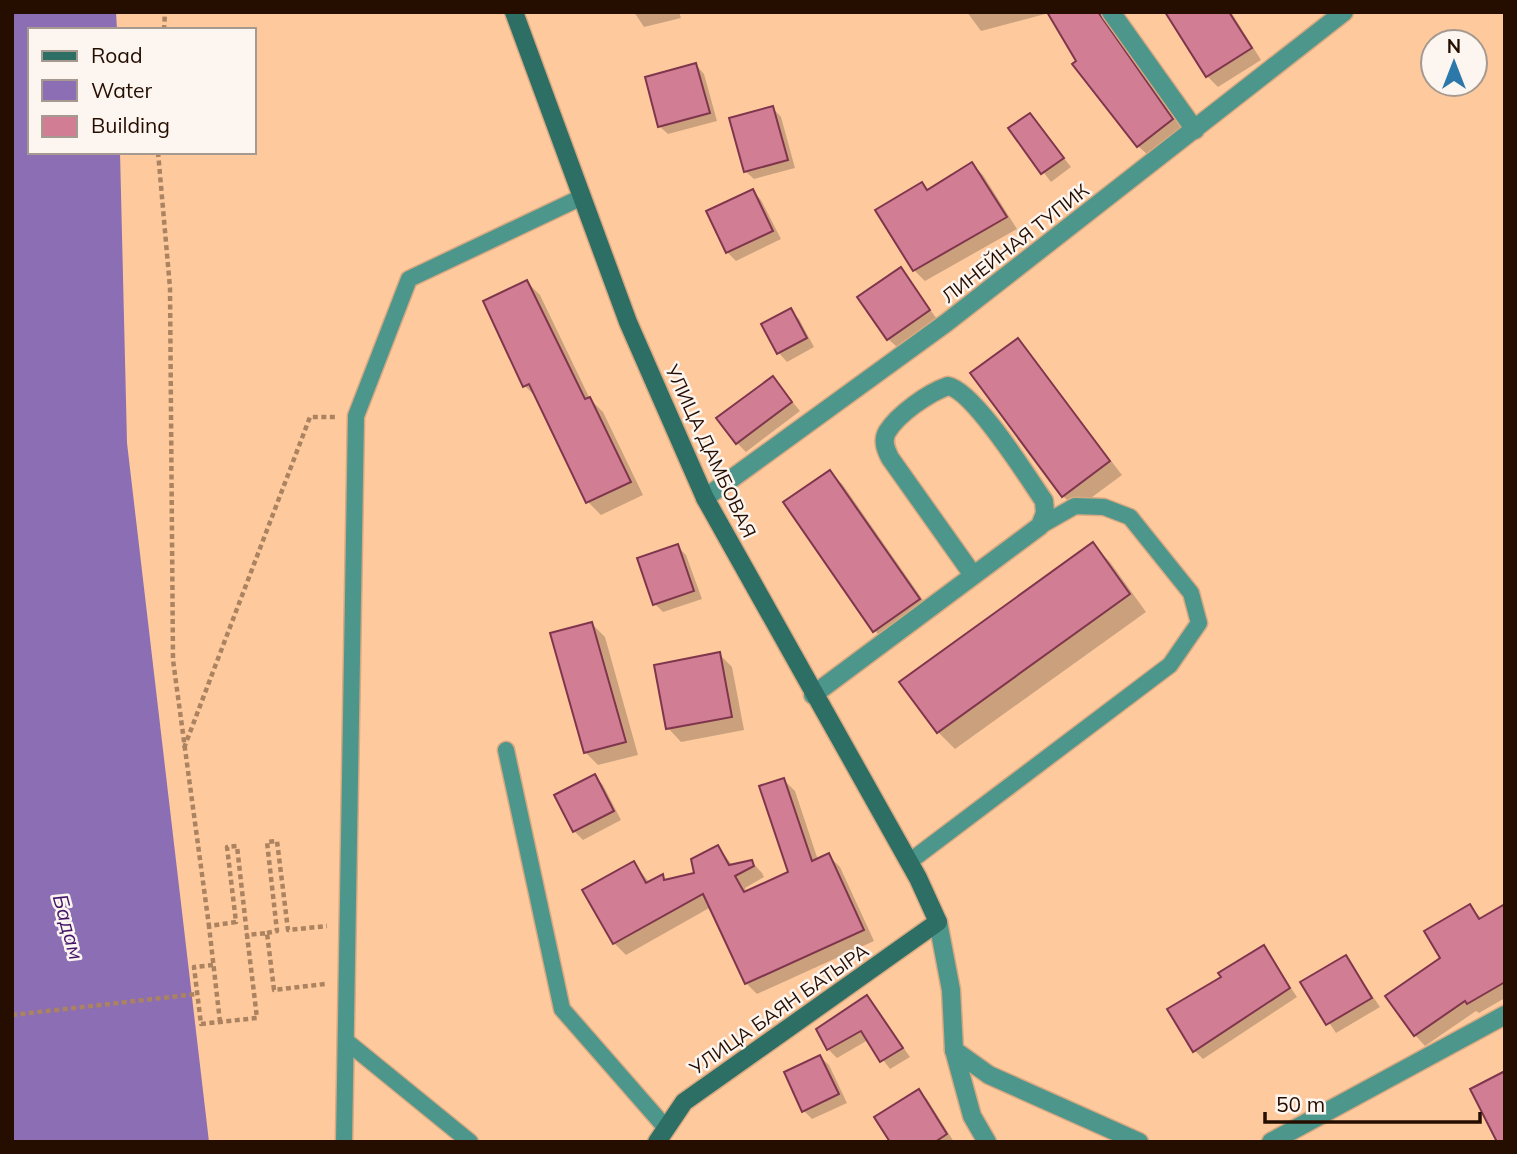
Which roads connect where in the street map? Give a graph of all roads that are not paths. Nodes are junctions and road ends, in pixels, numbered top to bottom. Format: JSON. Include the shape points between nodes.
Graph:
{"nodes":[{"id":1,"x":514,"y":12,"type":"edge"},
{"id":2,"x":1111,"y":12,"type":"edge"},
{"id":3,"x":1344,"y":12,"type":"edge"},
{"id":4,"x":1195,"y":130,"type":"junction"},
{"id":5,"x":582,"y":197,"type":"junction"},
{"id":6,"x":705,"y":498,"type":"junction"},
{"id":7,"x":1040,"y":526,"type":"junction"},
{"id":8,"x":973,"y":575,"type":"junction"},
{"id":9,"x":813,"y":695,"type":"junction"},
{"id":10,"x":506,"y":750,"type":"dead end"},
{"id":11,"x":909,"y":862,"type":"junction"},
{"id":12,"x":938,"y":922,"type":"junction"},
{"id":13,"x":1505,"y":1015,"type":"edge"},
{"id":14,"x":346,"y":1041,"type":"junction"},
{"id":15,"x":954,"y":1050,"type":"junction"},
{"id":16,"x":662,"y":1135,"type":"edge"},
{"id":17,"x":344,"y":1142,"type":"edge"},
{"id":18,"x":470,"y":1142,"type":"edge"},
{"id":19,"x":987,"y":1142,"type":"edge"},
{"id":20,"x":1139,"y":1142,"type":"edge"},
{"id":21,"x":1271,"y":1142,"type":"edge"}],
"edges":[{"from":1,"to":5,"type":"street","name":"УЛИЦА ДАМБОВАЯ"},
{"from":2,"to":4,"type":"street"},
{"from":3,"to":4,"type":"street","name":"ЛИНЕЙНАЯ ТУПИК"},
{"from":4,"to":6,"type":"street","name":"ЛИНЕЙНАЯ ТУПИК","via":[[946,323]]},
{"from":5,"to":6,"type":"street","name":"УЛИЦА ДАМБОВАЯ","via":[[628,322]]},
{"from":5,"to":14,"type":"lane","via":[[409,279],[356,416]]},
{"from":6,"to":9,"type":"street","name":"УЛИЦА ДАМБОВАЯ"},
{"from":7,"to":8,"type":"street"},
{"from":7,"to":8,"type":"street","via":[[1044,501],[973,403],[957,388],[937,390],[886,433],[884,445]]},
{"from":7,"to":11,"type":"lane","via":[[1075,506],[1104,508],[1130,517],[1191,593],[1199,623],[1170,665]]},
{"from":8,"to":9,"type":"street"},
{"from":9,"to":11,"type":"street","name":"УЛИЦА ДАМБОВАЯ"},
{"from":10,"to":16,"type":"lane","via":[[562,1009]]},
{"from":11,"to":12,"type":"street","name":"УЛИЦА ДАМБОВАЯ"},
{"from":12,"to":15,"type":"street","via":[[951,990]]},
{"from":12,"to":16,"type":"street","name":"УЛИЦА БАЯН БАТЫРА","via":[[684,1102]]},
{"from":13,"to":21,"type":"street"},
{"from":14,"to":17,"type":"lane"},
{"from":14,"to":18,"type":"lane"},
{"from":15,"to":19,"type":"street","via":[[972,1116]]},
{"from":15,"to":20,"type":"street","via":[[989,1075]]}]}
